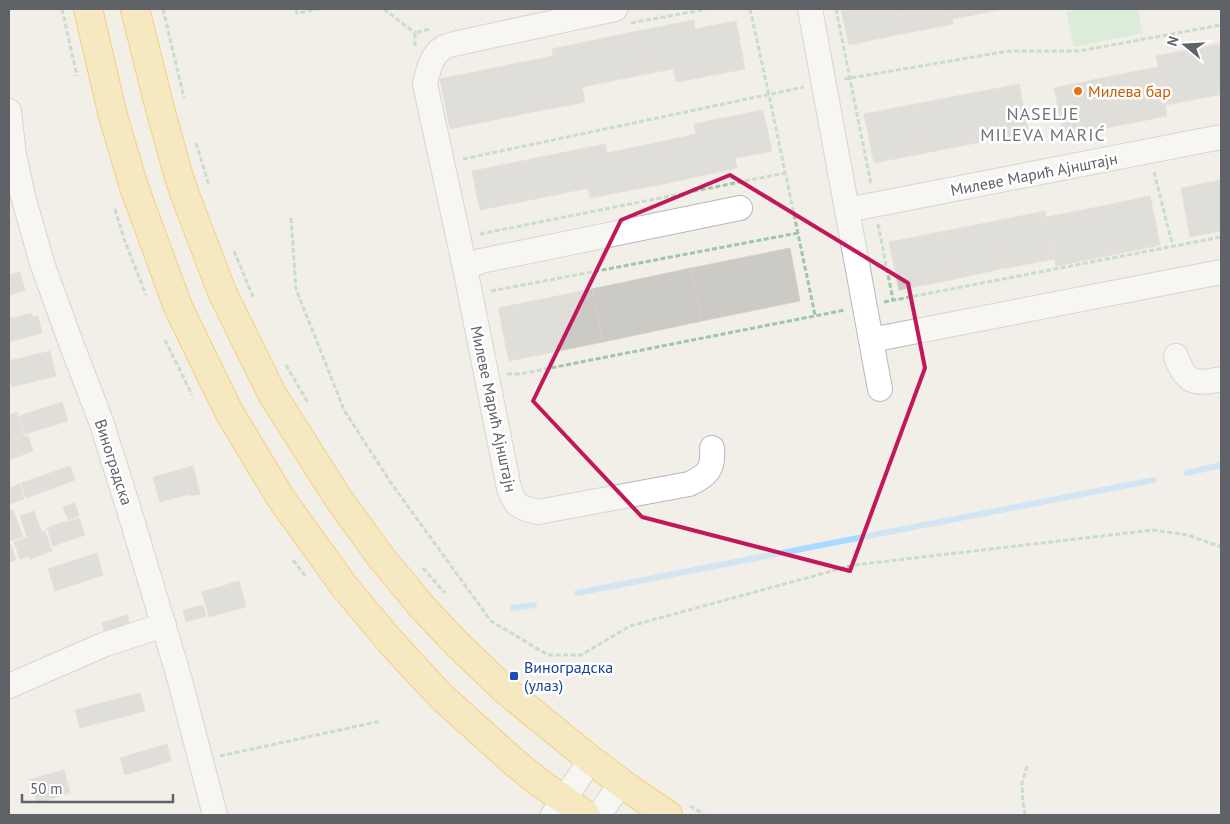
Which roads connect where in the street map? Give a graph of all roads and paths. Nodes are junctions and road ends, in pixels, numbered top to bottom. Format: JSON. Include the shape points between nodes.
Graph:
{"nodes":[{"id":1,"x":88,"y":9,"type":"edge"},
{"id":2,"x":135,"y":9,"type":"edge"},
{"id":3,"x":164,"y":9,"type":"edge"},
{"id":4,"x":296,"y":9,"type":"edge"},
{"id":5,"x":320,"y":9,"type":"edge"},
{"id":6,"x":384,"y":9,"type":"edge"},
{"id":7,"x":707,"y":9,"type":"edge"},
{"id":8,"x":750,"y":9,"type":"edge"},
{"id":9,"x":810,"y":9,"type":"edge"},
{"id":10,"x":836,"y":9,"type":"edge"},
{"id":11,"x":622,"y":16,"type":"edge"},
{"id":12,"x":415,"y":33,"type":"dead end"},
{"id":13,"x":185,"y":103,"type":"dead end"},
{"id":14,"x":9,"y":111,"type":"edge"},
{"id":15,"x":1221,"y":137,"type":"edge"},
{"id":16,"x":196,"y":140,"type":"dead end"},
{"id":17,"x":1149,"y":151,"type":"junction"},
{"id":18,"x":785,"y":173,"type":"junction"},
{"id":19,"x":210,"y":188,"type":"dead end"},
{"id":20,"x":875,"y":205,"type":"junction"},
{"id":21,"x":740,"y":208,"type":"dead end"},
{"id":22,"x":847,"y":210,"type":"junction"},
{"id":23,"x":291,"y":218,"type":"dead end"},
{"id":24,"x":798,"y":233,"type":"junction"},
{"id":25,"x":1221,"y":238,"type":"edge"},
{"id":26,"x":1172,"y":247,"type":"junction"},
{"id":27,"x":234,"y":250,"type":"dead end"},
{"id":28,"x":473,"y":265,"type":"junction"},
{"id":29,"x":1221,"y":272,"type":"edge"},
{"id":30,"x":893,"y":300,"type":"junction"},
{"id":31,"x":256,"y":304,"type":"dead end"},
{"id":32,"x":865,"y":306,"type":"junction"},
{"id":33,"x":815,"y":315,"type":"junction"},
{"id":34,"x":871,"y":340,"type":"junction"},
{"id":35,"x":1176,"y":356,"type":"dead end"},
{"id":36,"x":286,"y":364,"type":"dead end"},
{"id":37,"x":503,"y":374,"type":"dead end"},
{"id":38,"x":1221,"y":379,"type":"edge"},
{"id":39,"x":880,"y":388,"type":"dead end"},
{"id":40,"x":308,"y":403,"type":"dead end"},
{"id":41,"x":712,"y":448,"type":"dead end"},
{"id":42,"x":1221,"y":547,"type":"edge"},
{"id":43,"x":419,"y":562,"type":"dead end"},
{"id":44,"x":450,"y":599,"type":"dead end"},
{"id":45,"x":164,"y":625,"type":"junction"},
{"id":46,"x":9,"y":686,"type":"edge"},
{"id":47,"x":381,"y":721,"type":"dead end"},
{"id":48,"x":201,"y":760,"type":"junction"},
{"id":49,"x":591,"y":760,"type":"junction"},
{"id":50,"x":1027,"y":766,"type":"dead end"},
{"id":51,"x":621,"y":783,"type":"junction"},
{"id":52,"x":558,"y":807,"type":"edge"},
{"id":53,"x":215,"y":815,"type":"edge"},
{"id":54,"x":586,"y":815,"type":"edge"},
{"id":55,"x":599,"y":815,"type":"edge"},
{"id":56,"x":668,"y":815,"type":"edge"},
{"id":57,"x":1025,"y":815,"type":"edge"}],
"edges":[{"from":1,"to":52,"type":"highway","via":[[134,188],[178,307],[229,412],[280,497],[344,586],[422,676],[540,783]]},
{"from":2,"to":49,"type":"highway","via":[[185,195],[222,292],[272,394],[338,498],[423,608],[504,689]]},
{"from":3,"to":13,"type":"path"},
{"from":4,"to":5,"type":"path","via":[[296,13]]},
{"from":6,"to":12,"type":"path"},
{"from":7,"to":11,"type":"path"},
{"from":8,"to":18,"type":"path"},
{"from":9,"to":22,"type":"street"},
{"from":10,"to":20,"type":"path"},
{"from":11,"to":28,"type":"street","name":"Милеве Марић Ајнштајн","via":[[458,42],[443,48],[435,56],[426,84]]},
{"from":14,"to":45,"type":"street","name":"Виноградска","via":[[14,155],[42,263],[102,424]]},
{"from":15,"to":17,"type":"street","name":"Милеве Марић Ајнштајн"},
{"from":16,"to":19,"type":"path"},
{"from":17,"to":20,"type":"street","name":"Милеве Марић Ајнштајн"},
{"from":17,"to":26,"type":"path"},
{"from":18,"to":24,"type":"path"},
{"from":18,"to":28,"type":"path","via":[[476,235]]},
{"from":20,"to":22,"type":"street","name":"Милеве Марић Ајнштајн"},
{"from":20,"to":30,"type":"path"},
{"from":21,"to":28,"type":"street"},
{"from":22,"to":32,"type":"street"},
{"from":23,"to":42,"type":"path","via":[[296,289],[344,410],[391,484],[491,621],[548,655],[581,655],[630,626],[854,565],[1153,530],[1188,535]]},
{"from":24,"to":28,"type":"path","via":[[490,291]]},
{"from":24,"to":33,"type":"path"},
{"from":25,"to":26,"type":"path"},
{"from":26,"to":30,"type":"path"},
{"from":27,"to":31,"type":"path"},
{"from":28,"to":41,"type":"street","name":"Милеве Марић Ајнштајн","via":[[504,462],[515,502],[538,512],[689,484],[709,470]]},
{"from":29,"to":34,"type":"street"},
{"from":30,"to":32,"type":"path"},
{"from":32,"to":33,"type":"path"},
{"from":32,"to":34,"type":"street"},
{"from":33,"to":37,"type":"path","via":[[520,374]]},
{"from":34,"to":39,"type":"street"},
{"from":35,"to":38,"type":"street","via":[[1188,378],[1196,382]]},
{"from":36,"to":40,"type":"path"},
{"from":43,"to":44,"type":"path"},
{"from":45,"to":46,"type":"street","via":[[103,645]]},
{"from":45,"to":48,"type":"street","name":"Виноградска"},
{"from":47,"to":48,"type":"path"},
{"from":48,"to":53,"type":"street","name":"Виноградска"},
{"from":49,"to":51,"type":"highway"},
{"from":49,"to":52,"type":"street"},
{"from":50,"to":57,"type":"path","via":[[1022,783]]},
{"from":51,"to":55,"type":"street"},
{"from":51,"to":56,"type":"highway"},
{"from":52,"to":54,"type":"highway"}]}
